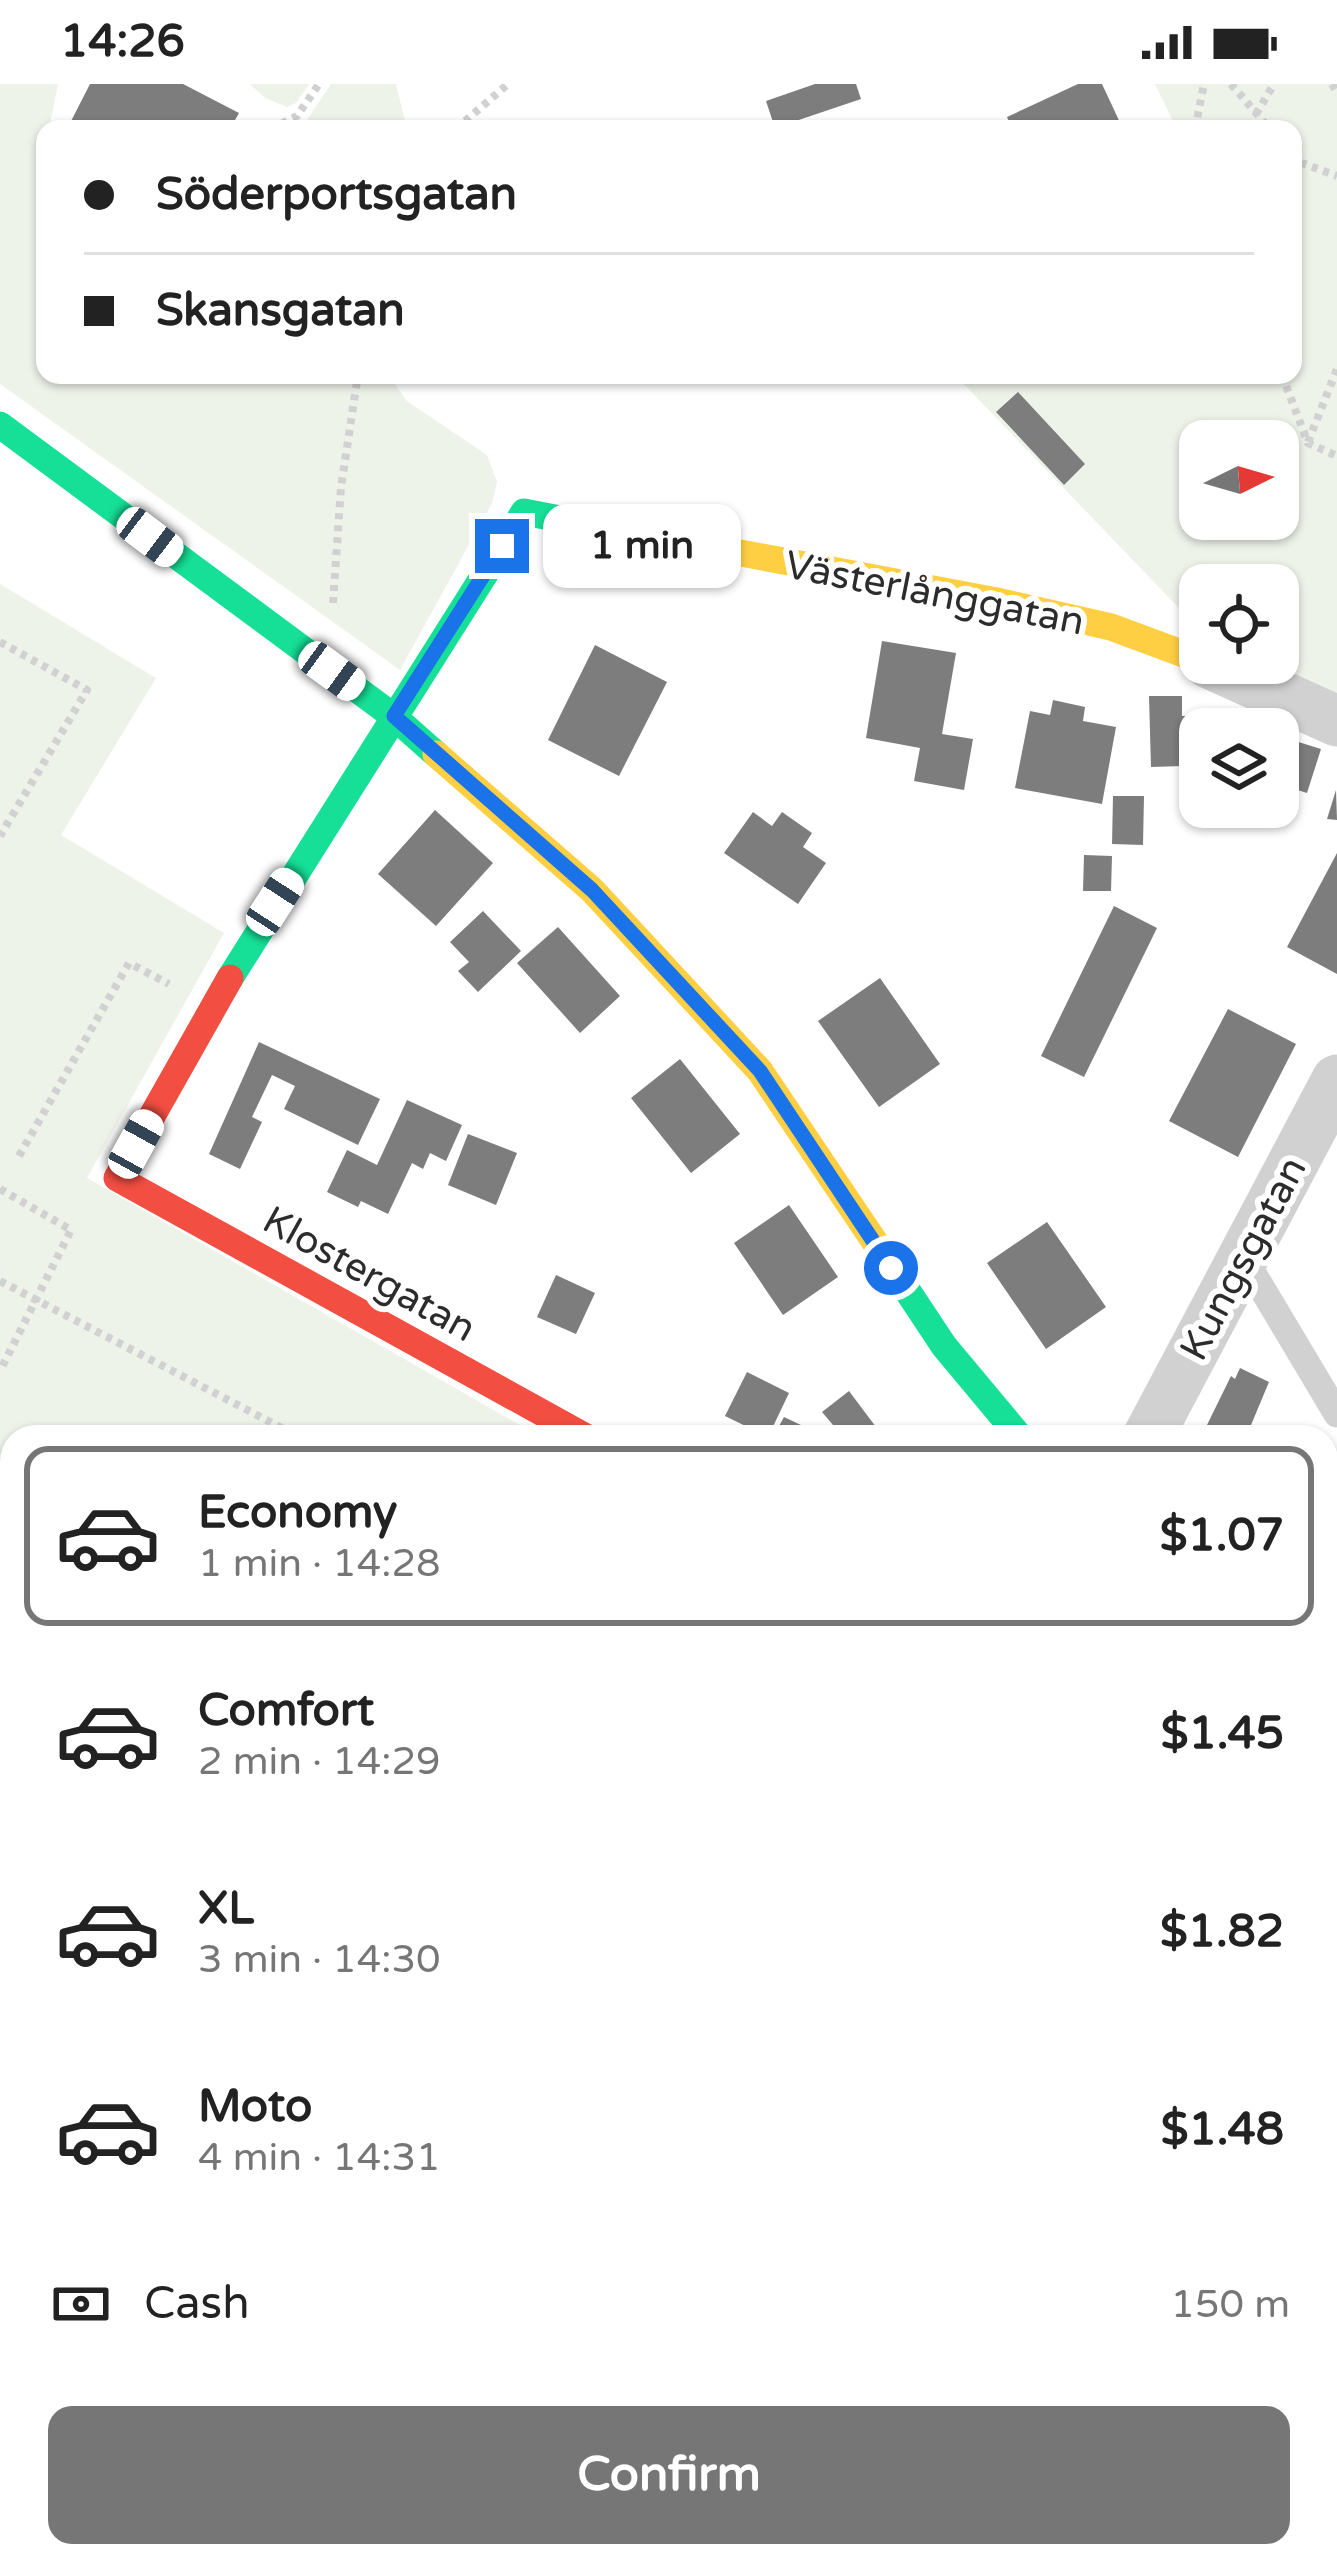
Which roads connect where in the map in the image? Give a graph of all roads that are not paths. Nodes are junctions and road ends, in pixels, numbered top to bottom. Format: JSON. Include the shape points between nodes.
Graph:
{"nodes":[{"id":1,"x":0,"y":425,"type":"edge"},
{"id":2,"x":1179,"y":652,"type":"edge"},
{"id":3,"x":1255,"y":684,"type":"edge"},
{"id":4,"x":394,"y":716,"type":"junction"},
{"id":5,"x":1337,"y":721,"type":"edge"},
{"id":6,"x":1334,"y":1094,"type":"edge"},
{"id":7,"x":1242,"y":1255,"type":"junction"},
{"id":8,"x":1337,"y":1414,"type":"edge"},
{"id":9,"x":564,"y":1425,"type":"edge"},
{"id":10,"x":1010,"y":1425,"type":"edge"},
{"id":11,"x":1154,"y":1425,"type":"edge"}],
"edges":[{"from":1,"to":4,"type":"street"},
{"from":2,"to":4,"type":"street","name":"Västerlånggatan","via":[[1111,627],[997,602],[524,512]]},
{"from":3,"to":5,"type":"street"},
{"from":4,"to":9,"type":"street","name":"Klostergatan","via":[[117,1178]]},
{"from":4,"to":10,"type":"street","via":[[592,890],[760,1071],[944,1346]]},
{"from":6,"to":7,"type":"street","name":"Kungsgatan"},
{"from":7,"to":8,"type":"lane"},
{"from":7,"to":11,"type":"street","name":"Kungsgatan"}]}
